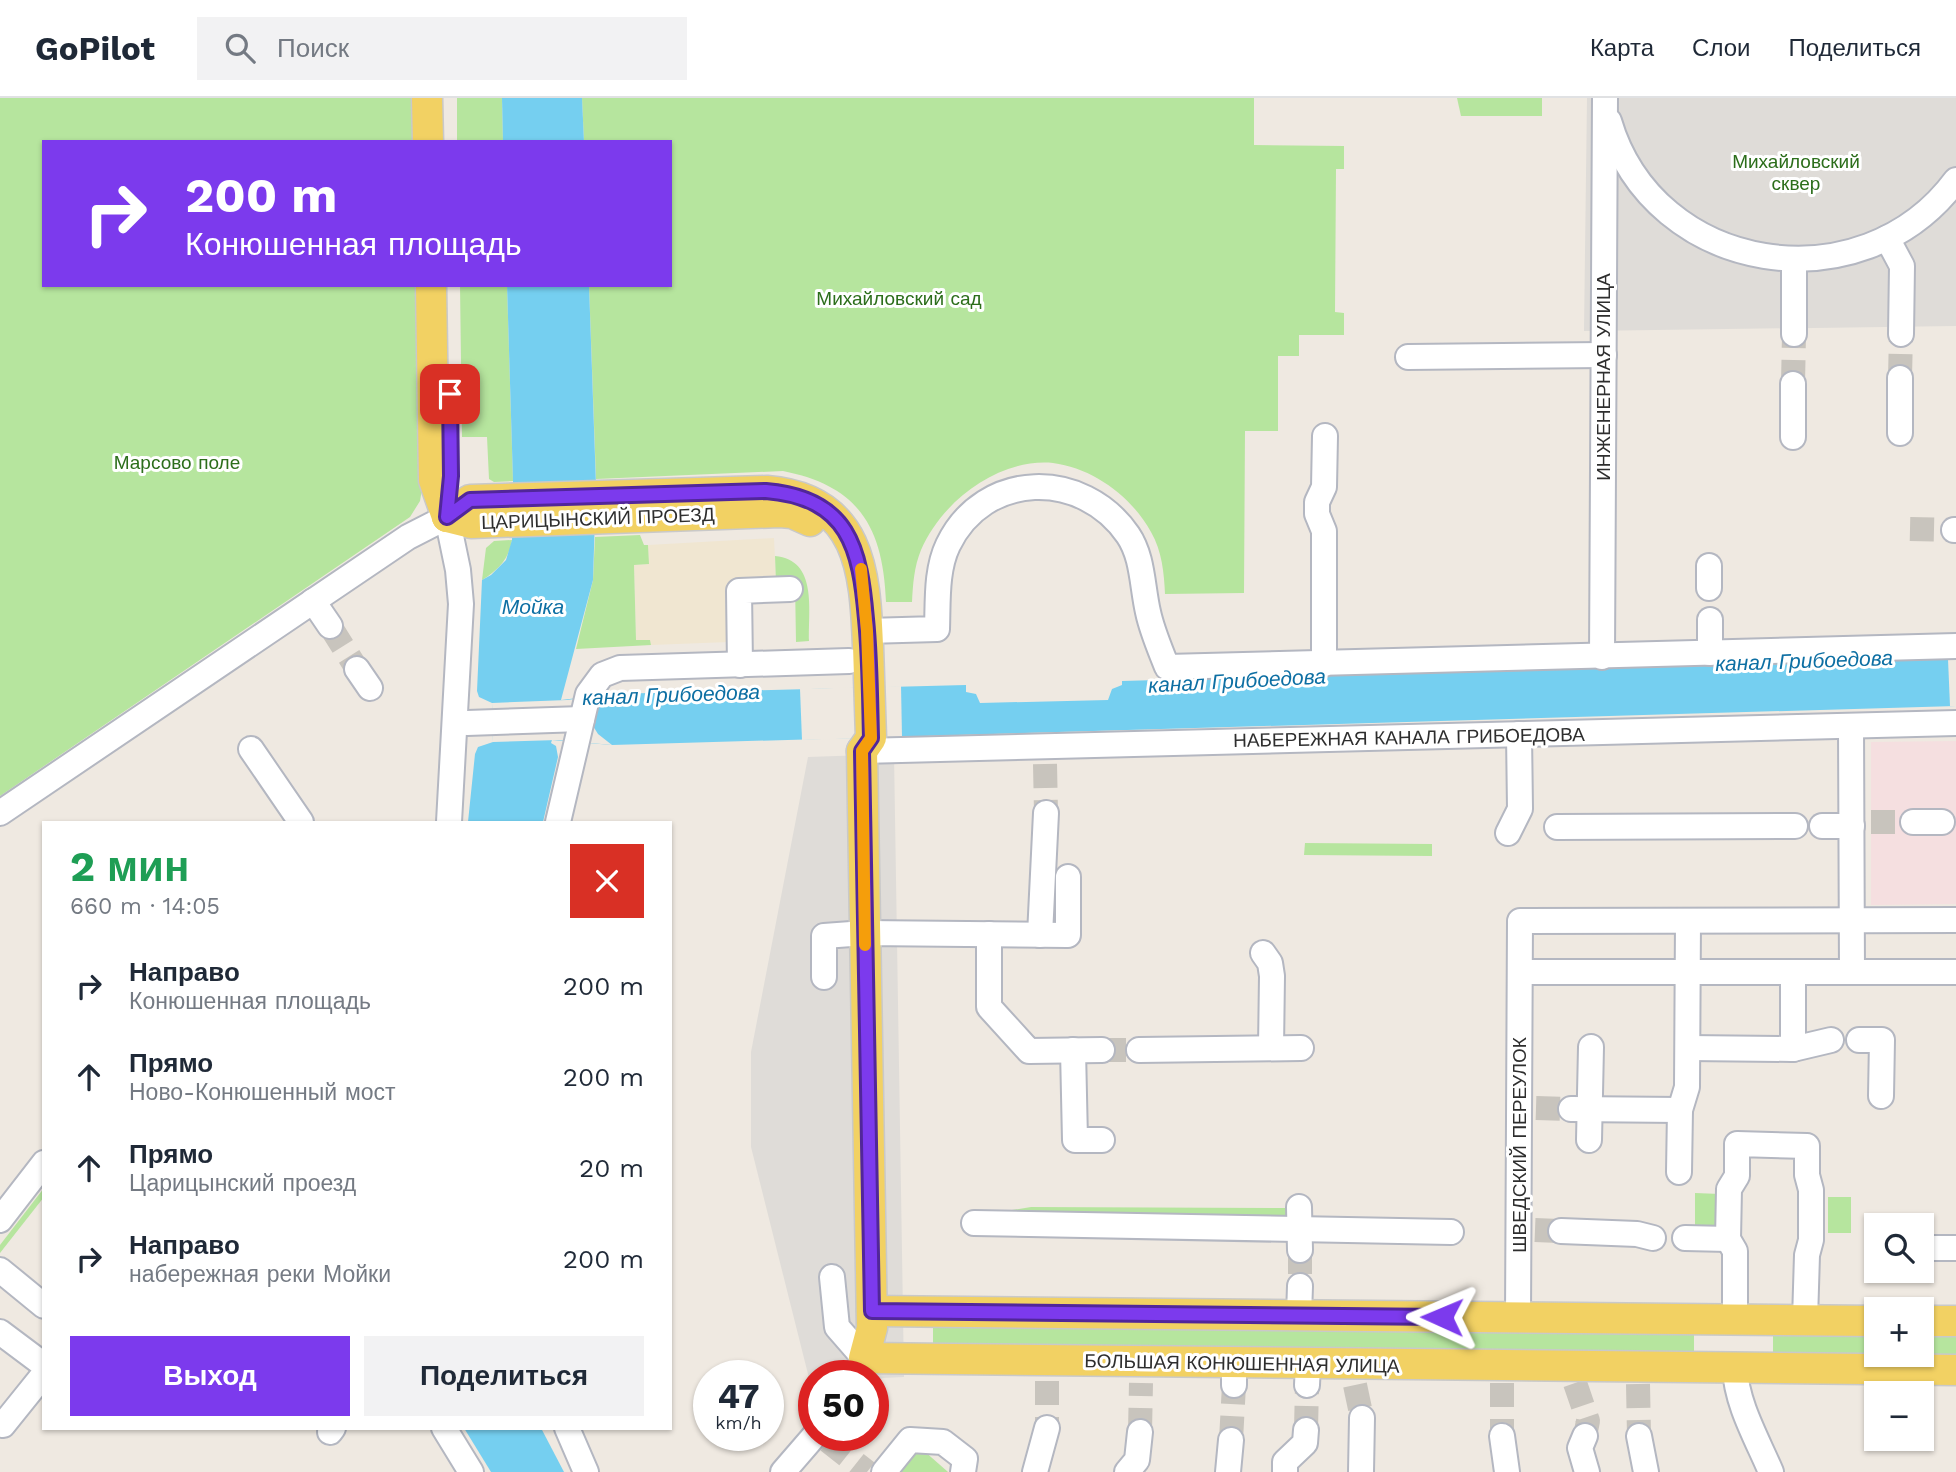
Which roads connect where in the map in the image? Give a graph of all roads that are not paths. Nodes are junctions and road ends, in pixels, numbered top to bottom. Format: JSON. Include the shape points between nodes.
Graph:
{"nodes":[{"id":1,"x":428,"y":98,"type":"edge"},
{"id":2,"x":445,"y":98,"type":"edge"},
{"id":3,"x":1605,"y":103,"type":"edge"},
{"id":4,"x":428,"y":140,"type":"edge"},
{"id":5,"x":446,"y":140,"type":"edge"},
{"id":6,"x":1956,"y":180,"type":"edge"},
{"id":7,"x":1887,"y":238,"type":"junction"},
{"id":8,"x":1794,"y":260,"type":"junction"},
{"id":9,"x":430,"y":287,"type":"edge"},
{"id":10,"x":448,"y":287,"type":"edge"},
{"id":11,"x":1794,"y":334,"type":"tunnel mouth"},
{"id":12,"x":1901,"y":334,"type":"tunnel mouth"},
{"id":13,"x":1604,"y":355,"type":"junction"},
{"id":14,"x":1408,"y":357,"type":"dead end"},
{"id":15,"x":1900,"y":378,"type":"tunnel mouth"},
{"id":16,"x":1793,"y":384,"type":"tunnel mouth"},
{"id":17,"x":1900,"y":433,"type":"dead end"},
{"id":18,"x":1325,"y":436,"type":"dead end"},
{"id":19,"x":1793,"y":437,"type":"dead end"},
{"id":20,"x":596,"y":508,"type":"junction"},
{"id":21,"x":447,"y":517,"type":"junction"},
{"id":22,"x":790,"y":590,"type":"dead end"},
{"id":23,"x":313,"y":601,"type":"junction"},
{"id":24,"x":1710,"y":620,"type":"dead end"},
{"id":25,"x":330,"y":626,"type":"tunnel mouth"},
{"id":26,"x":867,"y":631,"type":"junction"},
{"id":27,"x":1956,"y":646,"type":"edge"},
{"id":28,"x":1710,"y":653,"type":"junction"},
{"id":29,"x":1602,"y":657,"type":"junction"},
{"id":30,"x":1324,"y":664,"type":"junction"},
{"id":31,"x":740,"y":665,"type":"junction"},
{"id":32,"x":856,"y":679,"type":"junction"},
{"id":33,"x":480,"y":723,"type":"dead end"},
{"id":34,"x":1956,"y":723,"type":"edge"},
{"id":35,"x":1852,"y":726,"type":"junction"},
{"id":36,"x":1520,"y":734,"type":"junction"},
{"id":37,"x":578,"y":740,"type":"junction"},
{"id":38,"x":862,"y":742,"type":"junction"},
{"id":39,"x":251,"y":749,"type":"dead end"},
{"id":40,"x":0,"y":813,"type":"edge"},
{"id":41,"x":1046,"y":813,"type":"tunnel mouth"},
{"id":42,"x":300,"y":821,"type":"edge"},
{"id":43,"x":449,"y":821,"type":"edge"},
{"id":44,"x":558,"y":821,"type":"edge"},
{"id":45,"x":1913,"y":822,"type":"tunnel mouth"},
{"id":46,"x":1942,"y":822,"type":"dead end"},
{"id":47,"x":1858,"y":823,"type":"junction"},
{"id":48,"x":1795,"y":826,"type":"dead end"},
{"id":49,"x":1822,"y":826,"type":"dead end"},
{"id":50,"x":1557,"y":827,"type":"dead end"},
{"id":51,"x":1508,"y":833,"type":"dead end"},
{"id":52,"x":1068,"y":877,"type":"dead end"},
{"id":53,"x":1852,"y":920,"type":"junction"},
{"id":54,"x":1956,"y":920,"type":"edge"},
{"id":55,"x":1693,"y":921,"type":"junction"},
{"id":56,"x":865,"y":933,"type":"junction"},
{"id":57,"x":989,"y":934,"type":"junction"},
{"id":58,"x":1040,"y":935,"type":"junction"},
{"id":59,"x":1263,"y":953,"type":"dead end"},
{"id":60,"x":1520,"y":972,"type":"junction"},
{"id":61,"x":1693,"y":972,"type":"junction"},
{"id":62,"x":1793,"y":972,"type":"junction"},
{"id":63,"x":1852,"y":972,"type":"junction"},
{"id":64,"x":1956,"y":972,"type":"edge"},
{"id":65,"x":824,"y":976,"type":"dead end"},
{"id":66,"x":1831,"y":1040,"type":"dead end"},
{"id":67,"x":1859,"y":1040,"type":"dead end"},
{"id":68,"x":1591,"y":1047,"type":"dead end"},
{"id":69,"x":1271,"y":1048,"type":"junction"},
{"id":70,"x":1301,"y":1048,"type":"dead end"},
{"id":71,"x":1688,"y":1048,"type":"junction"},
{"id":72,"x":1793,"y":1049,"type":"junction"},
{"id":73,"x":1102,"y":1050,"type":"tunnel mouth"},
{"id":74,"x":1139,"y":1050,"type":"tunnel mouth"},
{"id":75,"x":1073,"y":1051,"type":"junction"},
{"id":76,"x":1881,"y":1096,"type":"dead end"},
{"id":77,"x":1580,"y":1109,"type":"junction"},
{"id":78,"x":1680,"y":1110,"type":"junction"},
{"id":79,"x":1102,"y":1140,"type":"dead end"},
{"id":80,"x":1589,"y":1140,"type":"dead end"},
{"id":81,"x":42,"y":1166,"type":"edge"},
{"id":82,"x":1679,"y":1172,"type":"dead end"},
{"id":83,"x":0,"y":1220,"type":"edge"},
{"id":84,"x":974,"y":1223,"type":"dead end"},
{"id":85,"x":1561,"y":1231,"type":"tunnel mouth"},
{"id":86,"x":1451,"y":1232,"type":"dead end"},
{"id":87,"x":1653,"y":1238,"type":"dead end"},
{"id":88,"x":1685,"y":1238,"type":"dead end"},
{"id":89,"x":1728,"y":1239,"type":"junction"},
{"id":90,"x":1934,"y":1248,"type":"edge"},
{"id":91,"x":1956,"y":1248,"type":"edge"},
{"id":92,"x":0,"y":1270,"type":"edge"},
{"id":93,"x":832,"y":1277,"type":"dead end"},
{"id":94,"x":42,"y":1304,"type":"edge"},
{"id":95,"x":872,"y":1311,"type":"junction"},
{"id":96,"x":929,"y":1312,"type":"junction"},
{"id":97,"x":1518,"y":1317,"type":"junction"},
{"id":98,"x":1735,"y":1319,"type":"junction"},
{"id":99,"x":1805,"y":1320,"type":"junction"},
{"id":100,"x":1864,"y":1321,"type":"edge"},
{"id":101,"x":1934,"y":1321,"type":"edge"},
{"id":102,"x":1956,"y":1321,"type":"edge"},
{"id":103,"x":0,"y":1332,"type":"edge"},
{"id":104,"x":855,"y":1360,"type":"edge"},
{"id":105,"x":861,"y":1360,"type":"edge"},
{"id":106,"x":929,"y":1360,"type":"junction"},
{"id":107,"x":42,"y":1364,"type":"edge"},
{"id":108,"x":889,"y":1364,"type":"edge"},
{"id":109,"x":1735,"y":1367,"type":"junction"},
{"id":110,"x":1956,"y":1370,"type":"edge"},
{"id":111,"x":42,"y":1376,"type":"edge"},
{"id":112,"x":1362,"y":1418,"type":"tunnel mouth"},
{"id":113,"x":0,"y":1423,"type":"edge"},
{"id":114,"x":1047,"y":1428,"type":"tunnel mouth"},
{"id":115,"x":445,"y":1430,"type":"edge"},
{"id":116,"x":568,"y":1430,"type":"edge"},
{"id":117,"x":1306,"y":1430,"type":"tunnel mouth"},
{"id":118,"x":1140,"y":1432,"type":"tunnel mouth"},
{"id":119,"x":1502,"y":1436,"type":"tunnel mouth"},
{"id":120,"x":1585,"y":1436,"type":"tunnel mouth"},
{"id":121,"x":1231,"y":1440,"type":"tunnel mouth"},
{"id":122,"x":806,"y":1451,"type":"edge"},
{"id":123,"x":471,"y":1472,"type":"edge"},
{"id":124,"x":586,"y":1472,"type":"edge"},
{"id":125,"x":783,"y":1472,"type":"edge"},
{"id":126,"x":884,"y":1472,"type":"edge"},
{"id":127,"x":963,"y":1472,"type":"edge"},
{"id":128,"x":1035,"y":1472,"type":"edge"},
{"id":129,"x":1127,"y":1472,"type":"edge"},
{"id":130,"x":1228,"y":1472,"type":"edge"},
{"id":131,"x":1285,"y":1472,"type":"edge"},
{"id":132,"x":1361,"y":1472,"type":"edge"},
{"id":133,"x":1507,"y":1472,"type":"edge"},
{"id":134,"x":1587,"y":1472,"type":"edge"},
{"id":135,"x":1771,"y":1472,"type":"edge"}],
"edges":[{"from":1,"to":4,"type":"main road"},
{"from":2,"to":5,"type":"main road"},
{"from":3,"to":8,"type":"street","via":[[1612,133],[1631,168],[1674,217],[1744,252]]},
{"from":3,"to":13,"type":"street","name":"ИНЖЕНЕРНАЯ УЛИЦА"},
{"from":6,"to":7,"type":"street","via":[[1917,219]]},
{"from":7,"to":8,"type":"street","via":[[1847,253]]},
{"from":7,"to":12,"type":"street","via":[[1902,266]]},
{"from":8,"to":11,"type":"street"},
{"from":9,"to":21,"type":"main road","via":[[434,480]]},
{"from":10,"to":21,"type":"main road","via":[[451,476]]},
{"from":13,"to":14,"type":"street"},
{"from":13,"to":29,"type":"street","name":"ИНЖЕНЕРНАЯ УЛИЦА"},
{"from":15,"to":17,"type":"street"},
{"from":16,"to":19,"type":"street"},
{"from":18,"to":30,"type":"street","via":[[1324,487],[1317,502],[1324,531]]},
{"from":20,"to":21,"type":"main road","name":"ЦАРИЦЫНСКИЙ ПРОЕЗД","via":[[512,510],[470,500]]},
{"from":20,"to":26,"type":"main road","name":"ЦАРИЦЫНСКИЙ ПРОЕЗД","via":[[766,491],[802,497],[844,530],[856,551]]},
{"from":20,"to":32,"type":"main road","name":"ЦАРИЦЫНСКИЙ ПРОЕЗД","via":[[780,512],[812,522],[833,545],[841,565]]},
{"from":21,"to":23,"type":"street","via":[[408,537]]},
{"from":21,"to":43,"type":"street","via":[[461,604]]},
{"from":22,"to":31,"type":"street","via":[[739,591]]},
{"from":23,"to":25,"type":"street"},
{"from":23,"to":40,"type":"street"},
{"from":24,"to":28,"type":"street"},
{"from":26,"to":30,"type":"street","via":[[937,629],[940,569],[947,545],[961,524],[1000,494],[1024,487],[1054,487],[1095,502],[1129,537],[1167,667]]},
{"from":26,"to":32,"type":"main road","name":"ЦАРИЦЫНСКИЙ ПРОЕЗД"},
{"from":27,"to":28,"type":"street"},
{"from":28,"to":29,"type":"street"},
{"from":29,"to":30,"type":"street"},
{"from":31,"to":32,"type":"street"},
{"from":31,"to":37,"type":"street","via":[[620,668],[601,675],[588,694]]},
{"from":32,"to":38,"type":"main road"},
{"from":33,"to":37,"type":"street"},
{"from":34,"to":35,"type":"street","name":"НАБЕРЕЖНАЯ КАНАЛА ГРИБОЕДОВА"},
{"from":35,"to":36,"type":"street","name":"НАБЕРЕЖНАЯ КАНАЛА ГРИБОЕДОВА"},
{"from":35,"to":47,"type":"street"},
{"from":36,"to":38,"type":"street","name":"НАБЕРЕЖНАЯ КАНАЛА ГРИБОЕДОВА","via":[[1045,755]]},
{"from":36,"to":51,"type":"street","via":[[1520,808]]},
{"from":37,"to":44,"type":"street"},
{"from":38,"to":56,"type":"main road"},
{"from":39,"to":42,"type":"street"},
{"from":41,"to":58,"type":"street"},
{"from":45,"to":46,"type":"street"},
{"from":47,"to":49,"type":"street"},
{"from":47,"to":53,"type":"street"},
{"from":48,"to":50,"type":"street"},
{"from":52,"to":58,"type":"street","via":[[1068,935]]},
{"from":53,"to":54,"type":"street"},
{"from":53,"to":55,"type":"street"},
{"from":53,"to":63,"type":"street"},
{"from":55,"to":60,"type":"street","name":"ШВЕДСКИЙ ПЕРЕУЛОК","via":[[1520,921]]},
{"from":55,"to":61,"type":"street"},
{"from":56,"to":57,"type":"street"},
{"from":56,"to":65,"type":"street","via":[[824,936]]},
{"from":56,"to":95,"type":"main road"},
{"from":57,"to":58,"type":"street"},
{"from":57,"to":75,"type":"street","via":[[989,1007],[1029,1051]]},
{"from":59,"to":69,"type":"street","via":[[1272,976]]},
{"from":60,"to":61,"type":"street"},
{"from":60,"to":97,"type":"street","name":"ШВЕДСКИЙ ПЕРЕУЛОК","via":[[1527,1108],[1526,1230]]},
{"from":61,"to":62,"type":"street"},
{"from":61,"to":71,"type":"street"},
{"from":62,"to":63,"type":"street"},
{"from":62,"to":72,"type":"street"},
{"from":63,"to":64,"type":"street"},
{"from":66,"to":72,"type":"street"},
{"from":67,"to":76,"type":"street","via":[[1882,1040]]},
{"from":68,"to":77,"type":"street"},
{"from":69,"to":70,"type":"street"},
{"from":69,"to":74,"type":"street"},
{"from":71,"to":72,"type":"street"},
{"from":71,"to":78,"type":"street","via":[[1687,1087]]},
{"from":73,"to":75,"type":"street"},
{"from":75,"to":79,"type":"street","via":[[1075,1140]]},
{"from":77,"to":78,"type":"street"},
{"from":77,"to":80,"type":"street"},
{"from":78,"to":82,"type":"street"},
{"from":81,"to":83,"type":"street"},
{"from":84,"to":86,"type":"street"},
{"from":85,"to":87,"type":"street"},
{"from":88,"to":89,"type":"street"},
{"from":89,"to":98,"type":"street","via":[[1735,1251]]},
{"from":89,"to":99,"type":"street","via":[[1729,1189],[1737,1176],[1737,1144],[1807,1146],[1811,1240]]},
{"from":90,"to":91,"type":"street"},
{"from":92,"to":94,"type":"street"},
{"from":93,"to":104,"type":"street","via":[[837,1327]]},
{"from":95,"to":96,"type":"main road"},
{"from":95,"to":105,"type":"main road","via":[[872,1328]]},
{"from":96,"to":97,"type":"main road","via":[[1299,1301]]},
{"from":96,"to":106,"type":"main road","via":[[913,1315],[905,1330],[913,1354]]},
{"from":97,"to":98,"type":"main road"},
{"from":98,"to":99,"type":"main road"},
{"from":98,"to":109,"type":"main road"},
{"from":99,"to":100,"type":"main road"},
{"from":101,"to":102,"type":"main road"},
{"from":103,"to":107,"type":"street"},
{"from":106,"to":108,"type":"main road","name":"БОЛЬШАЯ КОНЮШЕННАЯ УЛИЦА"},
{"from":106,"to":109,"type":"main road","name":"БОЛЬШАЯ КОНЮШЕННАЯ УЛИЦА","via":[[1047,1371],[1234,1374],[1638,1375]]},
{"from":109,"to":110,"type":"main road","name":"БОЛЬШАЯ КОНЮШЕННАЯ УЛИЦА"},
{"from":109,"to":135,"type":"street","via":[[1743,1406]]},
{"from":111,"to":113,"type":"street","via":[[3,1425]]},
{"from":112,"to":132,"type":"street"},
{"from":114,"to":128,"type":"street"},
{"from":115,"to":123,"type":"street"},
{"from":116,"to":124,"type":"street"},
{"from":117,"to":131,"type":"street","via":[[1305,1443],[1285,1462]]},
{"from":118,"to":129,"type":"street","via":[[1137,1460]]},
{"from":119,"to":133,"type":"street"},
{"from":120,"to":134,"type":"street","via":[[1580,1448]]},
{"from":121,"to":130,"type":"street"},
{"from":122,"to":125,"type":"street"},
{"from":126,"to":127,"type":"street","via":[[910,1440],[943,1442],[965,1458]]}]}
